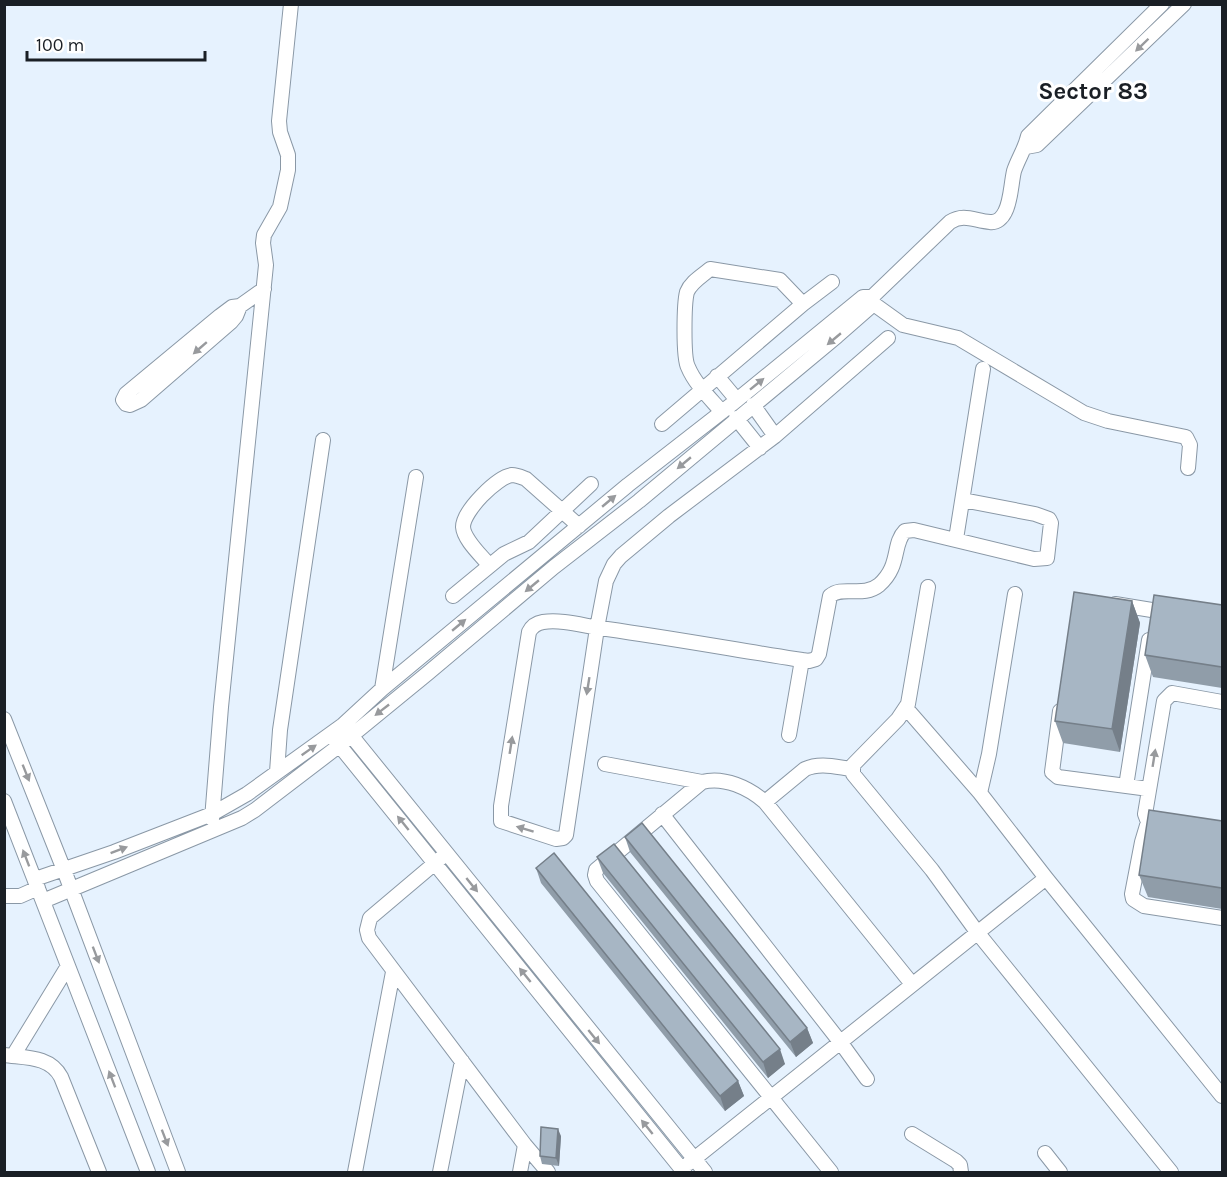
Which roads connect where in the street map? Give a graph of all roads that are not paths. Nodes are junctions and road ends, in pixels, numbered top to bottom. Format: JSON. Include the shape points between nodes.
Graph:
{"nodes":[{"id":1,"x":291,"y":4,"type":"edge"},
{"id":2,"x":1162,"y":4,"type":"edge"},
{"id":3,"x":1184,"y":4,"type":"edge"},
{"id":4,"x":1026,"y":147,"type":"junction"},
{"id":5,"x":832,"y":282,"type":"dead end"},
{"id":6,"x":264,"y":289,"type":"junction"},
{"id":7,"x":871,"y":299,"type":"junction"},
{"id":8,"x":803,"y":304,"type":"junction"},
{"id":9,"x":240,"y":306,"type":"junction"},
{"id":10,"x":888,"y":338,"type":"dead end"},
{"id":11,"x":983,"y":369,"type":"dead end"},
{"id":12,"x":717,"y":376,"type":"junction"},
{"id":13,"x":702,"y":389,"type":"junction"},
{"id":14,"x":737,"y":400,"type":"junction"},
{"id":15,"x":753,"y":405,"type":"junction"},
{"id":16,"x":722,"y":412,"type":"junction"},
{"id":17,"x":736,"y":418,"type":"junction"},
{"id":18,"x":662,"y":424,"type":"dead end"},
{"id":19,"x":775,"y":436,"type":"junction"},
{"id":20,"x":323,"y":440,"type":"dead end"},
{"id":21,"x":760,"y":448,"type":"junction"},
{"id":22,"x":1188,"y":468,"type":"dead end"},
{"id":23,"x":416,"y":477,"type":"dead end"},
{"id":24,"x":591,"y":484,"type":"dead end"},
{"id":25,"x":628,"y":485,"type":"junction"},
{"id":26,"x":963,"y":500,"type":"junction"},
{"id":27,"x":639,"y":501,"type":"junction"},
{"id":28,"x":562,"y":511,"type":"junction"},
{"id":29,"x":579,"y":526,"type":"junction"},
{"id":30,"x":956,"y":540,"type":"junction"},
{"id":31,"x":489,"y":565,"type":"junction"},
{"id":32,"x":928,"y":587,"type":"dead end"},
{"id":33,"x":1015,"y":594,"type":"dead end"},
{"id":34,"x":453,"y":596,"type":"dead end"},
{"id":35,"x":1105,"y":603,"type":"edge"},
{"id":36,"x":1188,"y":616,"type":"edge"},
{"id":37,"x":1152,"y":620,"type":"junction"},
{"id":38,"x":597,"y":628,"type":"junction"},
{"id":39,"x":802,"y":660,"type":"junction"},
{"id":40,"x":382,"y":689,"type":"junction"},
{"id":41,"x":1062,"y":692,"type":"edge"},
{"id":42,"x":1222,"y":702,"type":"edge"},
{"id":43,"x":906,"y":708,"type":"junction"},
{"id":44,"x":4,"y":719,"type":"edge"},
{"id":45,"x":346,"y":730,"type":"junction"},
{"id":46,"x":789,"y":735,"type":"dead end"},
{"id":47,"x":335,"y":740,"type":"junction"},
{"id":48,"x":604,"y":764,"type":"dead end"},
{"id":49,"x":852,"y":769,"type":"junction"},
{"id":50,"x":277,"y":772,"type":"junction"},
{"id":51,"x":702,"y":782,"type":"junction"},
{"id":52,"x":1126,"y":786,"type":"junction"},
{"id":53,"x":1149,"y":789,"type":"junction"},
{"id":54,"x":980,"y":793,"type":"junction"},
{"id":55,"x":4,"y":801,"type":"edge"},
{"id":56,"x":765,"y":802,"type":"junction"},
{"id":57,"x":212,"y":814,"type":"junction"},
{"id":58,"x":662,"y":814,"type":"junction"},
{"id":59,"x":1148,"y":822,"type":"junction"},
{"id":60,"x":1180,"y":830,"type":"edge"},
{"id":61,"x":210,"y":831,"type":"junction"},
{"id":62,"x":446,"y":853,"type":"junction"},
{"id":63,"x":435,"y":863,"type":"junction"},
{"id":64,"x":64,"y":870,"type":"junction"},
{"id":65,"x":1046,"y":878,"type":"junction"},
{"id":66,"x":39,"y":889,"type":"junction"},
{"id":67,"x":72,"y":890,"type":"junction"},
{"id":68,"x":4,"y":896,"type":"edge"},
{"id":69,"x":1222,"y":918,"type":"edge"},
{"id":70,"x":977,"y":932,"type":"junction"},
{"id":71,"x":68,"y":966,"type":"junction"},
{"id":72,"x":393,"y":972,"type":"junction"},
{"id":73,"x":912,"y":984,"type":"junction"},
{"id":74,"x":841,"y":1043,"type":"junction"},
{"id":75,"x":9,"y":1055,"type":"edge"},
{"id":76,"x":462,"y":1061,"type":"junction"},
{"id":77,"x":867,"y":1079,"type":"dead end"},
{"id":78,"x":1222,"y":1096,"type":"edge"},
{"id":79,"x":772,"y":1097,"type":"junction"},
{"id":80,"x":912,"y":1134,"type":"dead end"},
{"id":81,"x":525,"y":1145,"type":"junction"},
{"id":82,"x":1045,"y":1153,"type":"dead end"},
{"id":83,"x":694,"y":1159,"type":"junction"},
{"id":84,"x":683,"y":1171,"type":"edge"},
{"id":85,"x":99,"y":1173,"type":"edge"},
{"id":86,"x":148,"y":1173,"type":"edge"},
{"id":87,"x":178,"y":1173,"type":"edge"},
{"id":88,"x":355,"y":1173,"type":"edge"},
{"id":89,"x":440,"y":1173,"type":"edge"},
{"id":90,"x":520,"y":1173,"type":"edge"},
{"id":91,"x":548,"y":1173,"type":"edge"},
{"id":92,"x":705,"y":1173,"type":"edge"},
{"id":93,"x":831,"y":1173,"type":"edge"},
{"id":94,"x":961,"y":1173,"type":"edge"},
{"id":95,"x":1060,"y":1173,"type":"edge"},
{"id":96,"x":1171,"y":1173,"type":"edge"}],
"edges":[{"from":1,"to":6,"type":"street","via":[[279,121],[288,170],[280,207],[263,240]]},
{"from":2,"to":4,"type":"street","via":[[1029,136]]},
{"from":3,"to":4,"type":"street","one_way":true,"via":[[1037,145]]},
{"from":4,"to":7,"type":"street","via":[[1015,168],[1002,217],[994,222],[967,217],[952,220]]},
{"from":5,"to":8,"type":"street"},
{"from":6,"to":9,"type":"street"},
{"from":6,"to":57,"type":"street"},
{"from":14,"to":7,"type":"street","one_way":true,"via":[[863,297]]},
{"from":7,"to":15,"type":"street","one_way":true,"via":[[869,308]]},
{"from":7,"to":22,"type":"street","via":[[903,326],[958,338],[1092,417],[1186,436],[1190,445]]},
{"from":8,"to":12,"type":"street"},
{"from":8,"to":13,"type":"street","via":[[780,280],[710,269],[704,274],[686,294],[685,349],[688,367]]},
{"from":9,"to":9,"type":"street","one_way":true,"via":[[231,322],[135,404],[126,404],[126,394],[220,316]]},
{"from":10,"to":19,"type":"street"},
{"from":11,"to":26,"type":"street"},
{"from":12,"to":13,"type":"street"},
{"from":12,"to":14,"type":"street"},
{"from":13,"to":16,"type":"street"},
{"from":13,"to":18,"type":"street"},
{"from":14,"to":16,"type":"street"},
{"from":15,"to":17,"type":"street"},
{"from":15,"to":19,"type":"street"},
{"from":16,"to":25,"type":"street"},
{"from":17,"to":21,"type":"street"},
{"from":17,"to":27,"type":"street","one_way":true},
{"from":19,"to":21,"type":"street"},
{"from":20,"to":50,"type":"street"},
{"from":21,"to":38,"type":"street","via":[[669,516],[614,564],[606,581]]},
{"from":23,"to":40,"type":"street"},
{"from":24,"to":28,"type":"street"},
{"from":25,"to":27,"type":"street"},
{"from":29,"to":25,"type":"street","one_way":true},
{"from":26,"to":30,"type":"street"},
{"from":26,"to":30,"type":"street","via":[[1049,519],[1048,556],[1034,559]]},
{"from":27,"to":45,"type":"street","one_way":true,"via":[[428,673]]},
{"from":28,"to":29,"type":"street"},
{"from":28,"to":31,"type":"street","via":[[529,542]]},
{"from":28,"to":31,"type":"street","via":[[526,478],[514,475],[501,480],[468,510],[463,524],[465,535]]},
{"from":40,"to":29,"type":"street","one_way":true},
{"from":30,"to":39,"type":"street","via":[[914,530],[903,532],[891,571],[877,587],[832,593],[818,658]]},
{"from":31,"to":34,"type":"street"},
{"from":32,"to":43,"type":"street"},
{"from":33,"to":54,"type":"street","via":[[990,754]]},
{"from":35,"to":37,"type":"street"},
{"from":36,"to":37,"type":"street"},
{"from":37,"to":52,"type":"street"},
{"from":38,"to":38,"type":"street","one_way":true,"via":[[566,835],[556,839],[503,823],[501,806],[530,632],[542,622]]},
{"from":38,"to":39,"type":"street"},
{"from":39,"to":46,"type":"street"},
{"from":40,"to":45,"type":"street"},
{"from":41,"to":52,"type":"street","via":[[1053,775]]},
{"from":53,"to":42,"type":"street","one_way":true,"via":[[1162,707],[1168,696],[1182,694]]},
{"from":43,"to":49,"type":"street"},
{"from":43,"to":54,"type":"street"},
{"from":44,"to":64,"type":"street","one_way":true},
{"from":45,"to":47,"type":"street"},
{"from":45,"to":62,"type":"street"},
{"from":50,"to":47,"type":"street","one_way":true},
{"from":47,"to":61,"type":"street","via":[[255,810]]},
{"from":63,"to":47,"type":"street","one_way":true},
{"from":48,"to":51,"type":"street"},
{"from":49,"to":56,"type":"street","via":[[811,766]]},
{"from":49,"to":70,"type":"street"},
{"from":50,"to":57,"type":"street"},
{"from":51,"to":56,"type":"street","via":[[738,786]]},
{"from":51,"to":58,"type":"street"},
{"from":52,"to":53,"type":"street"},
{"from":53,"to":59,"type":"street","via":[[1145,814]]},
{"from":54,"to":65,"type":"street"},
{"from":66,"to":55,"type":"street","one_way":true},
{"from":56,"to":73,"type":"street"},
{"from":57,"to":61,"type":"street"},
{"from":64,"to":57,"type":"street","one_way":true},
{"from":58,"to":74,"type":"street"},
{"from":58,"to":79,"type":"street","via":[[597,867],[597,881]]},
{"from":59,"to":60,"type":"street"},
{"from":59,"to":69,"type":"street","via":[[1133,899],[1144,906]]},
{"from":61,"to":67,"type":"street"},
{"from":62,"to":63,"type":"street"},
{"from":62,"to":83,"type":"street","one_way":true},
{"from":63,"to":72,"type":"street","via":[[368,921],[369,938]]},
{"from":84,"to":63,"type":"street","one_way":true},
{"from":64,"to":66,"type":"street"},
{"from":64,"to":67,"type":"street"},
{"from":65,"to":70,"type":"street"},
{"from":65,"to":78,"type":"street"},
{"from":66,"to":67,"type":"street"},
{"from":66,"to":68,"type":"street","via":[[20,896]]},
{"from":66,"to":71,"type":"street"},
{"from":67,"to":87,"type":"street","one_way":true},
{"from":70,"to":73,"type":"street"},
{"from":70,"to":96,"type":"street"},
{"from":71,"to":75,"type":"street"},
{"from":86,"to":71,"type":"street","one_way":true},
{"from":72,"to":76,"type":"street"},
{"from":72,"to":88,"type":"street"},
{"from":73,"to":74,"type":"street"},
{"from":74,"to":77,"type":"street"},
{"from":74,"to":79,"type":"street"},
{"from":75,"to":85,"type":"street","via":[[44,1061],[57,1070]]},
{"from":76,"to":81,"type":"street"},
{"from":76,"to":89,"type":"street"},
{"from":79,"to":83,"type":"street"},
{"from":79,"to":93,"type":"street"},
{"from":80,"to":94,"type":"street","via":[[956,1161]]},
{"from":81,"to":90,"type":"street"},
{"from":81,"to":91,"type":"street"},
{"from":82,"to":95,"type":"street"},
{"from":83,"to":84,"type":"street"},
{"from":83,"to":92,"type":"street"}]}
